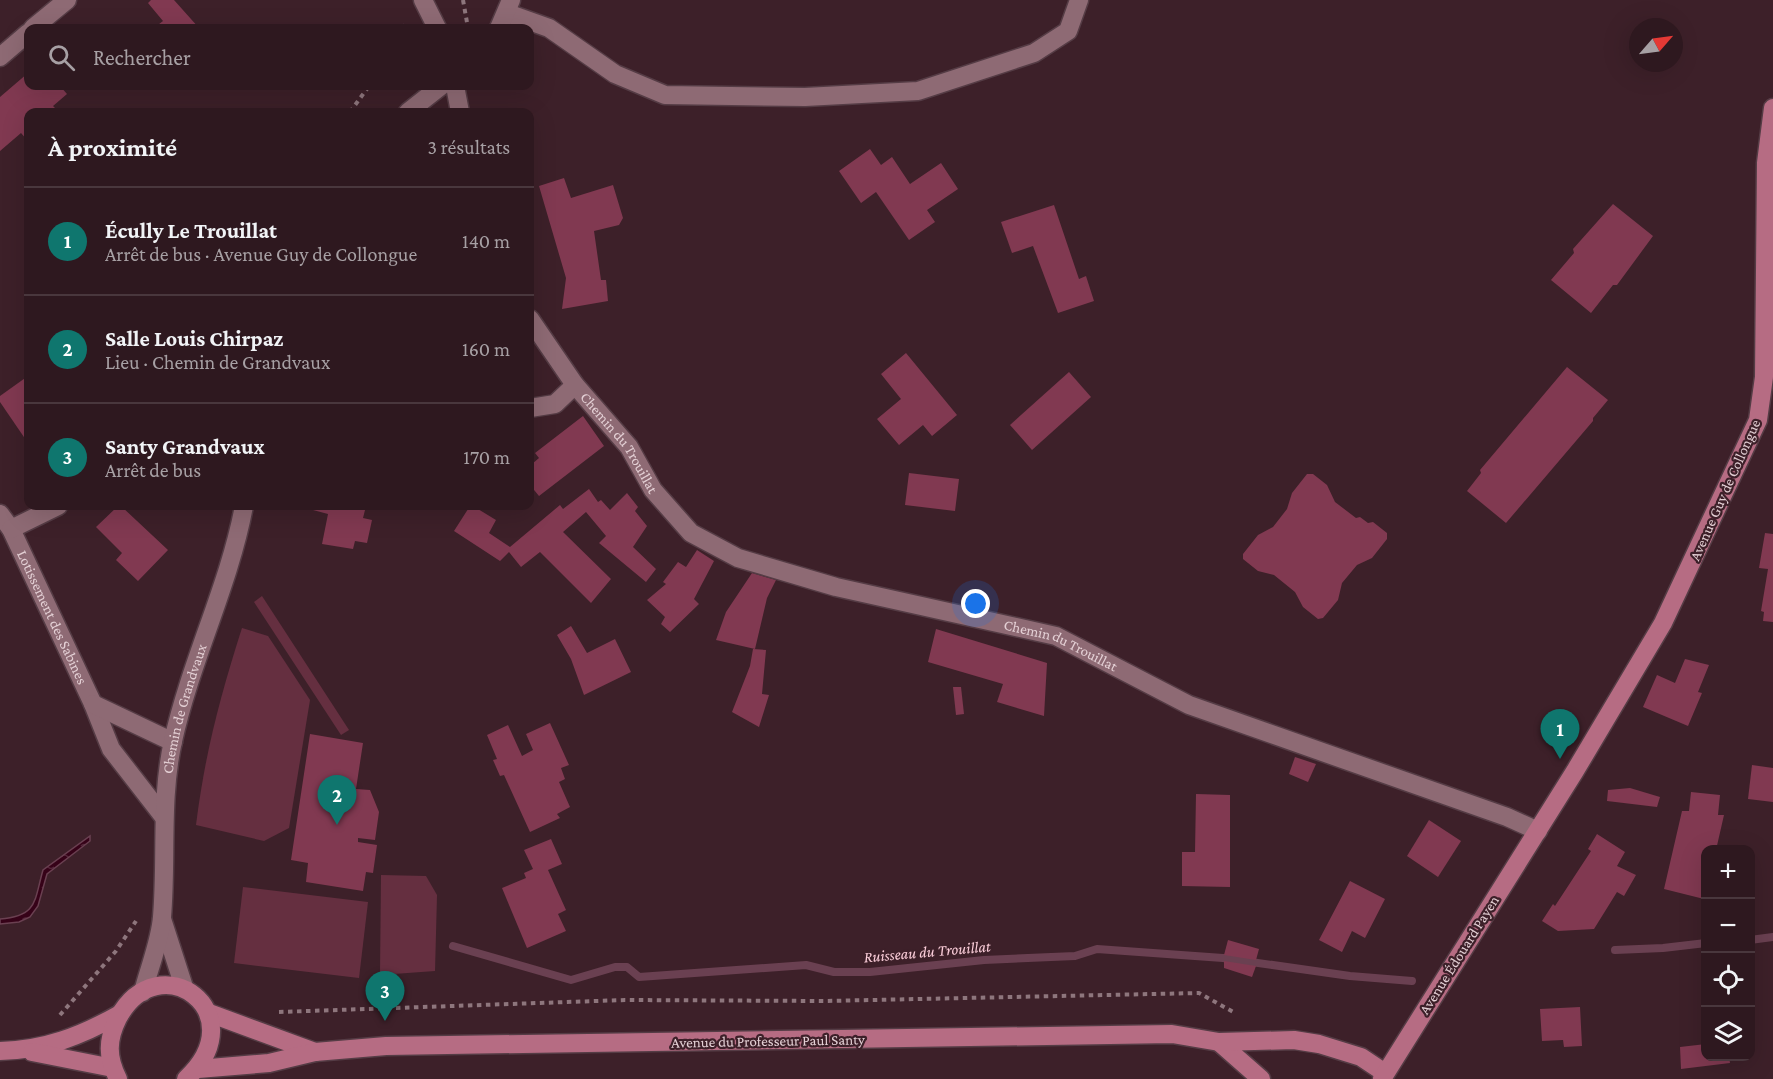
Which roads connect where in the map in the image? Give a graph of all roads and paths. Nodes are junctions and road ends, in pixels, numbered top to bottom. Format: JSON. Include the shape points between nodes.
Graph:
{"nodes":[{"id":1,"x":67,"y":0,"type":"edge"},
{"id":2,"x":423,"y":0,"type":"edge"},
{"id":3,"x":463,"y":0,"type":"edge"},
{"id":4,"x":1079,"y":0,"type":"edge"},
{"id":5,"x":506,"y":14,"type":"edge"},
{"id":6,"x":411,"y":20,"type":"dead end"},
{"id":7,"x":38,"y":24,"type":"edge"},
{"id":8,"x":406,"y":24,"type":"edge"},
{"id":9,"x":435,"y":24,"type":"edge"},
{"id":10,"x":467,"y":24,"type":"edge"},
{"id":11,"x":24,"y":36,"type":"edge"},
{"id":12,"x":0,"y":57,"type":"edge"},
{"id":13,"x":366,"y":90,"type":"edge"},
{"id":14,"x":436,"y":90,"type":"edge"},
{"id":15,"x":456,"y":90,"type":"edge"},
{"id":16,"x":353,"y":108,"type":"edge"},
{"id":17,"x":413,"y":108,"type":"edge"},
{"id":18,"x":459,"y":108,"type":"edge"},
{"id":19,"x":1773,"y":108,"type":"edge"},
{"id":20,"x":534,"y":325,"type":"edge"},
{"id":21,"x":575,"y":385,"type":"junction"},
{"id":22,"x":534,"y":407,"type":"edge"},
{"id":23,"x":45,"y":510,"type":"edge"},
{"id":24,"x":243,"y":510,"type":"edge"},
{"id":25,"x":6,"y":522,"type":"edge"},
{"id":26,"x":93,"y":704,"type":"junction"},
{"id":27,"x":173,"y":742,"type":"junction"},
{"id":28,"x":163,"y":816,"type":"junction"},
{"id":29,"x":1538,"y":831,"type":"junction"},
{"id":30,"x":162,"y":919,"type":"junction"},
{"id":31,"x":136,"y":921,"type":"dead end"},
{"id":32,"x":184,"y":987,"type":"junction"},
{"id":33,"x":142,"y":992,"type":"junction"},
{"id":34,"x":274,"y":1012,"type":"dead end"},
{"id":35,"x":1235,"y":1012,"type":"dead end"},
{"id":36,"x":209,"y":1013,"type":"junction"},
{"id":37,"x":120,"y":1014,"type":"junction"},
{"id":38,"x":56,"y":1020,"type":"dead end"},
{"id":39,"x":1219,"y":1042,"type":"junction"},
{"id":40,"x":0,"y":1051,"type":"edge"},
{"id":41,"x":27,"y":1051,"type":"junction"},
{"id":42,"x":315,"y":1052,"type":"junction"},
{"id":43,"x":115,"y":1074,"type":"edge"},
{"id":44,"x":192,"y":1074,"type":"edge"},
{"id":45,"x":1386,"y":1077,"type":"edge"},
{"id":46,"x":1261,"y":1079,"type":"edge"}],
"edges":[{"from":1,"to":7,"type":"street"},
{"from":2,"to":9,"type":"street"},
{"from":3,"to":10,"type":"path"},
{"from":4,"to":5,"type":"street","via":[[1068,31],[1034,53],[918,91],[805,97],[665,95],[615,74],[549,28]]},
{"from":6,"to":8,"type":"path"},
{"from":11,"to":12,"type":"street"},
{"from":13,"to":16,"type":"path"},
{"from":14,"to":17,"type":"street"},
{"from":15,"to":18,"type":"street"},
{"from":19,"to":29,"type":"main road","name":"Avenue Guy de Collongue","via":[[1766,163],[1764,377],[1758,420],[1664,623]]},
{"from":20,"to":21,"type":"street","name":"Chemin du Trouillat"},
{"from":21,"to":22,"type":"street","via":[[555,404]]},
{"from":21,"to":29,"type":"street","name":"Chemin du Trouillat","via":[[629,447],[653,490],[691,533],[738,558],[836,587],[1056,636],[1189,705]]},
{"from":23,"to":25,"type":"street","name":"Lotissement des Sabines"},
{"from":24,"to":27,"type":"street","name":"Chemin de Grandvaux"},
{"from":25,"to":26,"type":"street","name":"Lotissement des Sabines"},
{"from":26,"to":27,"type":"street"},
{"from":26,"to":28,"type":"street","name":"Lotissement des Sabines","via":[[111,749]]},
{"from":27,"to":28,"type":"street","name":"Chemin de Grandvaux"},
{"from":28,"to":30,"type":"street","name":"Chemin de Grandvaux"},
{"from":29,"to":45,"type":"main road","name":"Avenue Édouard Payen"},
{"from":30,"to":32,"type":"street","name":"Chemin de Grandvaux"},
{"from":30,"to":33,"type":"street","name":"Chemin de Grandvaux"},
{"from":31,"to":38,"type":"path","via":[[116,951]]},
{"from":32,"to":33,"type":"main road","via":[[157,986]]},
{"from":32,"to":36,"type":"main road","via":[[199,998]]},
{"from":33,"to":37,"type":"main road"},
{"from":34,"to":35,"type":"path","via":[[625,1000],[825,1001],[1199,993]]},
{"from":36,"to":42,"type":"main road","name":"Avenue du Professeur Paul Santy"},
{"from":36,"to":44,"type":"main road","via":[[210,1041]]},
{"from":37,"to":41,"type":"main road","via":[[63,1042]]},
{"from":37,"to":43,"type":"main road","via":[[109,1043]]},
{"from":39,"to":42,"type":"main road","name":"Avenue du Professeur Paul Santy","via":[[1172,1034],[398,1046]]},
{"from":39,"to":45,"type":"main road","name":"Avenue du Professeur Paul Santy","via":[[1294,1040],[1319,1044],[1361,1057]]},
{"from":39,"to":46,"type":"main road"},
{"from":40,"to":41,"type":"main road"},
{"from":41,"to":43,"type":"main road"},
{"from":42,"to":44,"type":"main road","name":"Avenue du Professeur Paul Santy"}]}
